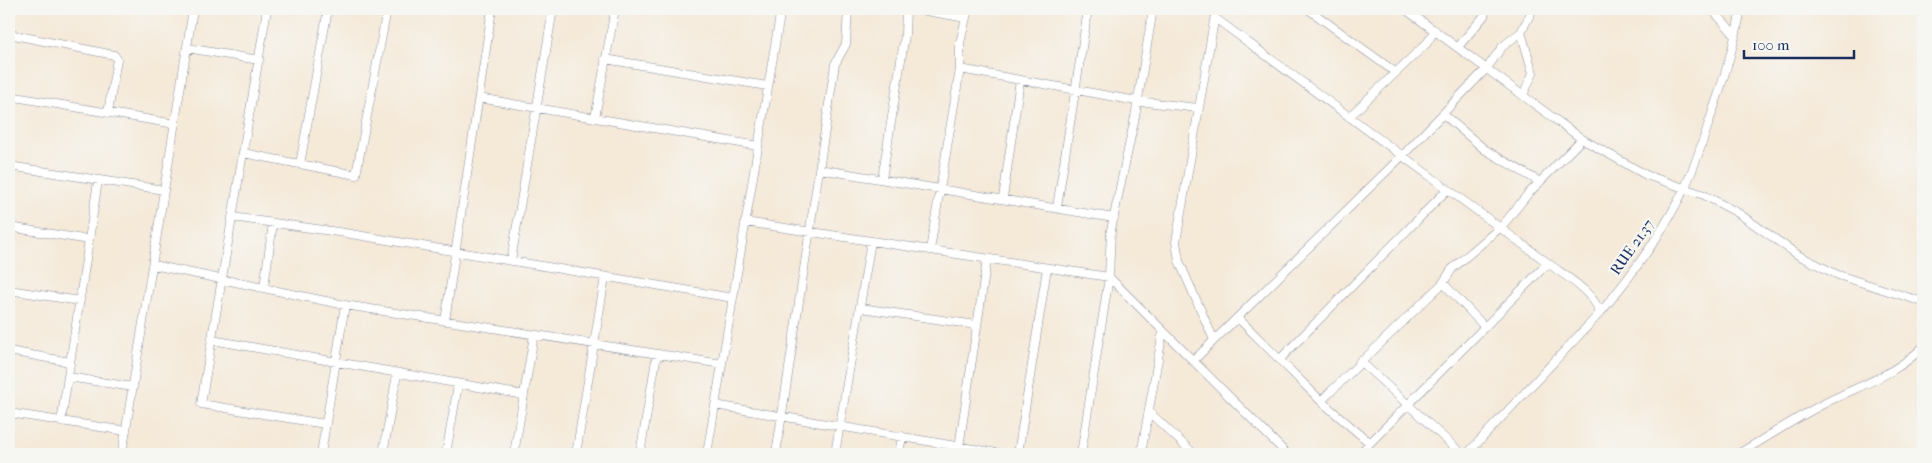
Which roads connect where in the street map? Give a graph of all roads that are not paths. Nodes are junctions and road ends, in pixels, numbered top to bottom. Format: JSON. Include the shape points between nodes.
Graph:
{"nodes":[{"id":1,"x":193,"y":9,"type":"edge"},
{"id":2,"x":267,"y":9,"type":"edge"},
{"id":3,"x":328,"y":9,"type":"edge"},
{"id":4,"x":387,"y":9,"type":"edge"},
{"id":5,"x":492,"y":9,"type":"edge"},
{"id":6,"x":553,"y":9,"type":"edge"},
{"id":7,"x":615,"y":9,"type":"edge"},
{"id":8,"x":781,"y":9,"type":"edge"},
{"id":9,"x":848,"y":9,"type":"edge"},
{"id":10,"x":906,"y":9,"type":"edge"},
{"id":11,"x":915,"y":9,"type":"edge"},
{"id":12,"x":968,"y":9,"type":"edge"},
{"id":13,"x":1088,"y":9,"type":"edge"},
{"id":14,"x":1153,"y":9,"type":"edge"},
{"id":15,"x":1216,"y":9,"type":"edge"},
{"id":16,"x":1308,"y":9,"type":"edge"},
{"id":17,"x":1404,"y":9,"type":"edge"},
{"id":18,"x":1486,"y":9,"type":"edge"},
{"id":19,"x":1533,"y":9,"type":"edge"},
{"id":20,"x":1712,"y":9,"type":"edge"},
{"id":21,"x":1741,"y":9,"type":"edge"},
{"id":22,"x":966,"y":18,"type":"junction"},
{"id":23,"x":1215,"y":18,"type":"junction"},
{"id":24,"x":1435,"y":30,"type":"junction"},
{"id":25,"x":1521,"y":32,"type":"junction"},
{"id":26,"x":9,"y":34,"type":"edge"},
{"id":27,"x":1735,"y":35,"type":"junction"},
{"id":28,"x":1458,"y":47,"type":"junction"},
{"id":29,"x":187,"y":48,"type":"junction"},
{"id":30,"x":605,"y":59,"type":"junction"},
{"id":31,"x":259,"y":60,"type":"junction"},
{"id":32,"x":1487,"y":68,"type":"junction"},
{"id":33,"x":960,"y":69,"type":"junction"},
{"id":34,"x":1395,"y":72,"type":"junction"},
{"id":35,"x":1020,"y":80,"type":"junction"},
{"id":36,"x":767,"y":86,"type":"junction"},
{"id":37,"x":1076,"y":90,"type":"junction"},
{"id":38,"x":1523,"y":95,"type":"junction"},
{"id":39,"x":9,"y":96,"type":"edge"},
{"id":40,"x":479,"y":98,"type":"junction"},
{"id":41,"x":1137,"y":100,"type":"junction"},
{"id":42,"x":536,"y":108,"type":"junction"},
{"id":43,"x":1198,"y":108,"type":"junction"},
{"id":44,"x":108,"y":113,"type":"junction"},
{"id":45,"x":1443,"y":114,"type":"junction"},
{"id":46,"x":1350,"y":117,"type":"junction"},
{"id":47,"x":595,"y":118,"type":"junction"},
{"id":48,"x":175,"y":124,"type":"junction"},
{"id":49,"x":1582,"y":139,"type":"junction"},
{"id":50,"x":758,"y":146,"type":"junction"},
{"id":51,"x":243,"y":154,"type":"junction"},
{"id":52,"x":1403,"y":155,"type":"junction"},
{"id":53,"x":300,"y":164,"type":"junction"},
{"id":54,"x":9,"y":166,"type":"edge"},
{"id":55,"x":819,"y":169,"type":"junction"},
{"id":56,"x":882,"y":179,"type":"junction"},
{"id":57,"x":98,"y":181,"type":"junction"},
{"id":58,"x":1540,"y":182,"type":"junction"},
{"id":59,"x":1685,"y":187,"type":"junction"},
{"id":60,"x":940,"y":189,"type":"junction"},
{"id":61,"x":164,"y":190,"type":"junction"},
{"id":62,"x":1447,"y":190,"type":"junction"},
{"id":63,"x":1003,"y":198,"type":"junction"},
{"id":64,"x":1057,"y":207,"type":"junction"},
{"id":65,"x":232,"y":217,"type":"junction"},
{"id":66,"x":1114,"y":218,"type":"junction"},
{"id":67,"x":745,"y":222,"type":"junction"},
{"id":68,"x":273,"y":223,"type":"junction"},
{"id":69,"x":9,"y":228,"type":"edge"},
{"id":70,"x":1499,"y":228,"type":"junction"},
{"id":71,"x":809,"y":232,"type":"junction"},
{"id":72,"x":89,"y":240,"type":"junction"},
{"id":73,"x":871,"y":241,"type":"junction"},
{"id":74,"x":930,"y":250,"type":"junction"},
{"id":75,"x":457,"y":252,"type":"junction"},
{"id":76,"x":987,"y":259,"type":"junction"},
{"id":77,"x":511,"y":261,"type":"junction"},
{"id":78,"x":1548,"y":263,"type":"junction"},
{"id":79,"x":152,"y":265,"type":"junction"},
{"id":80,"x":1047,"y":268,"type":"junction"},
{"id":81,"x":605,"y":277,"type":"junction"},
{"id":82,"x":1109,"y":277,"type":"junction"},
{"id":83,"x":222,"y":278,"type":"junction"},
{"id":84,"x":1443,"y":283,"type":"junction"},
{"id":85,"x":264,"y":287,"type":"junction"},
{"id":86,"x":9,"y":290,"type":"edge"},
{"id":87,"x":733,"y":298,"type":"junction"},
{"id":88,"x":80,"y":301,"type":"junction"},
{"id":89,"x":1923,"y":302,"type":"edge"},
{"id":90,"x":345,"y":305,"type":"junction"},
{"id":91,"x":861,"y":308,"type":"junction"},
{"id":92,"x":1600,"y":313,"type":"junction"},
{"id":93,"x":1238,"y":318,"type":"junction"},
{"id":94,"x":445,"y":321,"type":"junction"},
{"id":95,"x":976,"y":325,"type":"junction"},
{"id":96,"x":1486,"y":327,"type":"junction"},
{"id":97,"x":1163,"y":331,"type":"junction"},
{"id":98,"x":534,"y":335,"type":"junction"},
{"id":99,"x":212,"y":340,"type":"junction"},
{"id":100,"x":1214,"y":340,"type":"junction"},
{"id":101,"x":596,"y":344,"type":"junction"},
{"id":102,"x":1923,"y":347,"type":"edge"},
{"id":103,"x":9,"y":351,"type":"edge"},
{"id":104,"x":657,"y":354,"type":"junction"},
{"id":105,"x":1280,"y":359,"type":"junction"},
{"id":106,"x":1193,"y":361,"type":"junction"},
{"id":107,"x":1360,"y":361,"type":"junction"},
{"id":108,"x":70,"y":362,"type":"junction"},
{"id":109,"x":334,"y":363,"type":"junction"},
{"id":110,"x":722,"y":364,"type":"junction"},
{"id":111,"x":397,"y":374,"type":"junction"},
{"id":112,"x":68,"y":377,"type":"junction"},
{"id":113,"x":458,"y":385,"type":"junction"},
{"id":114,"x":133,"y":386,"type":"junction"},
{"id":115,"x":524,"y":395,"type":"junction"},
{"id":116,"x":1322,"y":401,"type":"junction"},
{"id":117,"x":715,"y":405,"type":"junction"},
{"id":118,"x":1408,"y":405,"type":"junction"},
{"id":119,"x":1149,"y":412,"type":"junction"},
{"id":120,"x":9,"y":414,"type":"edge"},
{"id":121,"x":782,"y":415,"type":"junction"},
{"id":122,"x":61,"y":422,"type":"junction"},
{"id":123,"x":325,"y":424,"type":"junction"},
{"id":124,"x":840,"y":425,"type":"junction"},
{"id":125,"x":126,"y":431,"type":"junction"},
{"id":126,"x":902,"y":436,"type":"junction"},
{"id":127,"x":1370,"y":443,"type":"junction"},
{"id":128,"x":958,"y":450,"type":"edge"},
{"id":129,"x":122,"y":454,"type":"edge"},
{"id":130,"x":321,"y":454,"type":"edge"},
{"id":131,"x":383,"y":454,"type":"edge"},
{"id":132,"x":446,"y":454,"type":"edge"},
{"id":133,"x":514,"y":454,"type":"edge"},
{"id":134,"x":576,"y":454,"type":"edge"},
{"id":135,"x":640,"y":454,"type":"edge"},
{"id":136,"x":707,"y":454,"type":"edge"},
{"id":137,"x":776,"y":454,"type":"edge"},
{"id":138,"x":835,"y":454,"type":"edge"},
{"id":139,"x":898,"y":454,"type":"edge"},
{"id":140,"x":1003,"y":454,"type":"edge"},
{"id":141,"x":1018,"y":454,"type":"edge"},
{"id":142,"x":1081,"y":454,"type":"edge"},
{"id":143,"x":1141,"y":454,"type":"edge"},
{"id":144,"x":1194,"y":454,"type":"edge"},
{"id":145,"x":1286,"y":454,"type":"edge"},
{"id":146,"x":1359,"y":454,"type":"edge"},
{"id":147,"x":1462,"y":454,"type":"edge"},
{"id":148,"x":1466,"y":454,"type":"edge"},
{"id":149,"x":1738,"y":454,"type":"edge"}],
"edges":[{"from":1,"to":29,"type":"street"},
{"from":2,"to":31,"type":"street"},
{"from":3,"to":53,"type":"street"},
{"from":4,"to":53,"type":"street","via":[[356,175]]},
{"from":5,"to":40,"type":"street"},
{"from":6,"to":42,"type":"street"},
{"from":7,"to":30,"type":"street"},
{"from":8,"to":36,"type":"street"},
{"from":9,"to":55,"type":"street","via":[[846,44],[836,64]]},
{"from":10,"to":56,"type":"street","via":[[905,35]]},
{"from":11,"to":22,"type":"street"},
{"from":12,"to":22,"type":"street"},
{"from":13,"to":37,"type":"street"},
{"from":14,"to":41,"type":"street"},
{"from":15,"to":23,"type":"street"},
{"from":16,"to":34,"type":"street"},
{"from":17,"to":24,"type":"street"},
{"from":18,"to":28,"type":"street","via":[[1484,16]]},
{"from":19,"to":25,"type":"street"},
{"from":20,"to":27,"type":"street"},
{"from":21,"to":27,"type":"street","name":"RUE 21.37"},
{"from":22,"to":33,"type":"street","via":[[960,43]]},
{"from":23,"to":43,"type":"street"},
{"from":23,"to":46,"type":"street"},
{"from":24,"to":28,"type":"street"},
{"from":24,"to":34,"type":"street"},
{"from":25,"to":32,"type":"street","via":[[1502,47]]},
{"from":25,"to":38,"type":"street","via":[[1533,73]]},
{"from":26,"to":44,"type":"street","via":[[114,55],[117,59]]},
{"from":27,"to":59,"type":"street","name":"RUE 21.37","via":[[1722,83]]},
{"from":28,"to":32,"type":"street"},
{"from":29,"to":31,"type":"street"},
{"from":29,"to":48,"type":"street"},
{"from":30,"to":36,"type":"street"},
{"from":30,"to":47,"type":"street"},
{"from":31,"to":51,"type":"street"},
{"from":32,"to":38,"type":"street"},
{"from":32,"to":45,"type":"street"},
{"from":33,"to":35,"type":"street"},
{"from":33,"to":60,"type":"street"},
{"from":34,"to":46,"type":"street"},
{"from":35,"to":37,"type":"street"},
{"from":35,"to":63,"type":"street"},
{"from":36,"to":50,"type":"street"},
{"from":37,"to":41,"type":"street"},
{"from":37,"to":64,"type":"street"},
{"from":38,"to":49,"type":"street"},
{"from":39,"to":44,"type":"street"},
{"from":40,"to":42,"type":"street"},
{"from":40,"to":75,"type":"street"},
{"from":41,"to":43,"type":"street"},
{"from":41,"to":66,"type":"street"},
{"from":42,"to":47,"type":"street"},
{"from":42,"to":77,"type":"street"},
{"from":43,"to":100,"type":"street","via":[[1176,242],[1179,262]]},
{"from":44,"to":48,"type":"street"},
{"from":45,"to":52,"type":"street"},
{"from":45,"to":58,"type":"street","via":[[1484,149]]},
{"from":46,"to":52,"type":"street"},
{"from":47,"to":50,"type":"street"},
{"from":48,"to":61,"type":"street"},
{"from":49,"to":58,"type":"street"},
{"from":49,"to":59,"type":"street","via":[[1646,175]]},
{"from":50,"to":67,"type":"street"},
{"from":51,"to":53,"type":"street"},
{"from":51,"to":65,"type":"street"},
{"from":52,"to":62,"type":"street"},
{"from":52,"to":93,"type":"street"},
{"from":54,"to":57,"type":"street"},
{"from":55,"to":56,"type":"street"},
{"from":55,"to":71,"type":"street"},
{"from":56,"to":60,"type":"street"},
{"from":57,"to":61,"type":"street"},
{"from":57,"to":72,"type":"street"},
{"from":58,"to":70,"type":"street"},
{"from":59,"to":89,"type":"street","via":[[1738,213],[1798,256],[1830,271]]},
{"from":59,"to":92,"type":"street","name":"RUE 21.37","via":[[1651,243]]},
{"from":60,"to":63,"type":"street"},
{"from":60,"to":74,"type":"street"},
{"from":61,"to":79,"type":"street"},
{"from":62,"to":70,"type":"street"},
{"from":62,"to":105,"type":"street"},
{"from":63,"to":64,"type":"street"},
{"from":64,"to":66,"type":"street"},
{"from":65,"to":68,"type":"street"},
{"from":65,"to":83,"type":"street"},
{"from":66,"to":82,"type":"street"},
{"from":67,"to":71,"type":"street"},
{"from":67,"to":87,"type":"street"},
{"from":68,"to":75,"type":"street"},
{"from":68,"to":85,"type":"street"},
{"from":69,"to":72,"type":"street"},
{"from":70,"to":78,"type":"street"},
{"from":70,"to":84,"type":"street","via":[[1452,269]]},
{"from":71,"to":73,"type":"street"},
{"from":71,"to":121,"type":"street"},
{"from":72,"to":88,"type":"street"},
{"from":73,"to":74,"type":"street"},
{"from":73,"to":91,"type":"street"},
{"from":74,"to":76,"type":"street"},
{"from":75,"to":77,"type":"street"},
{"from":75,"to":94,"type":"street"},
{"from":76,"to":80,"type":"street"},
{"from":76,"to":95,"type":"street"},
{"from":77,"to":81,"type":"street"},
{"from":78,"to":92,"type":"street","via":[[1589,295]]},
{"from":78,"to":96,"type":"street"},
{"from":79,"to":83,"type":"street"},
{"from":79,"to":114,"type":"street"},
{"from":80,"to":82,"type":"street"},
{"from":80,"to":141,"type":"street"},
{"from":81,"to":87,"type":"street"},
{"from":81,"to":101,"type":"street"},
{"from":82,"to":97,"type":"street"},
{"from":82,"to":142,"type":"street"},
{"from":83,"to":85,"type":"street"},
{"from":83,"to":99,"type":"street"},
{"from":84,"to":96,"type":"street"},
{"from":84,"to":107,"type":"street"},
{"from":85,"to":90,"type":"street"},
{"from":86,"to":88,"type":"street"},
{"from":87,"to":110,"type":"street"},
{"from":88,"to":108,"type":"street"},
{"from":90,"to":94,"type":"street"},
{"from":90,"to":109,"type":"street"},
{"from":91,"to":95,"type":"street"},
{"from":91,"to":124,"type":"street"},
{"from":92,"to":148,"type":"street","name":"RUE 21.37"},
{"from":93,"to":100,"type":"street"},
{"from":93,"to":105,"type":"street"},
{"from":94,"to":98,"type":"street"},
{"from":95,"to":128,"type":"street"},
{"from":96,"to":118,"type":"street"},
{"from":97,"to":106,"type":"street"},
{"from":97,"to":119,"type":"street"},
{"from":98,"to":101,"type":"street"},
{"from":98,"to":115,"type":"street"},
{"from":99,"to":109,"type":"street"},
{"from":99,"to":123,"type":"street","via":[[201,404]]},
{"from":100,"to":106,"type":"street"},
{"from":101,"to":104,"type":"street"},
{"from":101,"to":134,"type":"street"},
{"from":102,"to":149,"type":"street","via":[[1902,366],[1814,409]]},
{"from":103,"to":108,"type":"street"},
{"from":104,"to":110,"type":"street"},
{"from":104,"to":135,"type":"street"},
{"from":105,"to":116,"type":"street"},
{"from":106,"to":145,"type":"street"},
{"from":107,"to":116,"type":"street"},
{"from":107,"to":118,"type":"street"},
{"from":108,"to":112,"type":"street"},
{"from":109,"to":111,"type":"street"},
{"from":109,"to":123,"type":"street"},
{"from":110,"to":117,"type":"street"},
{"from":111,"to":113,"type":"street"},
{"from":111,"to":131,"type":"street"},
{"from":112,"to":114,"type":"street"},
{"from":112,"to":122,"type":"street"},
{"from":113,"to":115,"type":"street"},
{"from":113,"to":132,"type":"street"},
{"from":114,"to":125,"type":"street"},
{"from":115,"to":133,"type":"street"},
{"from":116,"to":127,"type":"street"},
{"from":117,"to":121,"type":"street"},
{"from":117,"to":136,"type":"street"},
{"from":118,"to":127,"type":"street"},
{"from":118,"to":147,"type":"street"},
{"from":119,"to":143,"type":"street"},
{"from":119,"to":144,"type":"street"},
{"from":120,"to":122,"type":"street"},
{"from":121,"to":124,"type":"street"},
{"from":121,"to":137,"type":"street"},
{"from":122,"to":125,"type":"street"},
{"from":123,"to":130,"type":"street"},
{"from":124,"to":126,"type":"street"},
{"from":124,"to":138,"type":"street"},
{"from":125,"to":129,"type":"street"},
{"from":126,"to":128,"type":"street"},
{"from":126,"to":139,"type":"street"},
{"from":127,"to":146,"type":"street"},
{"from":128,"to":140,"type":"street"}]}
